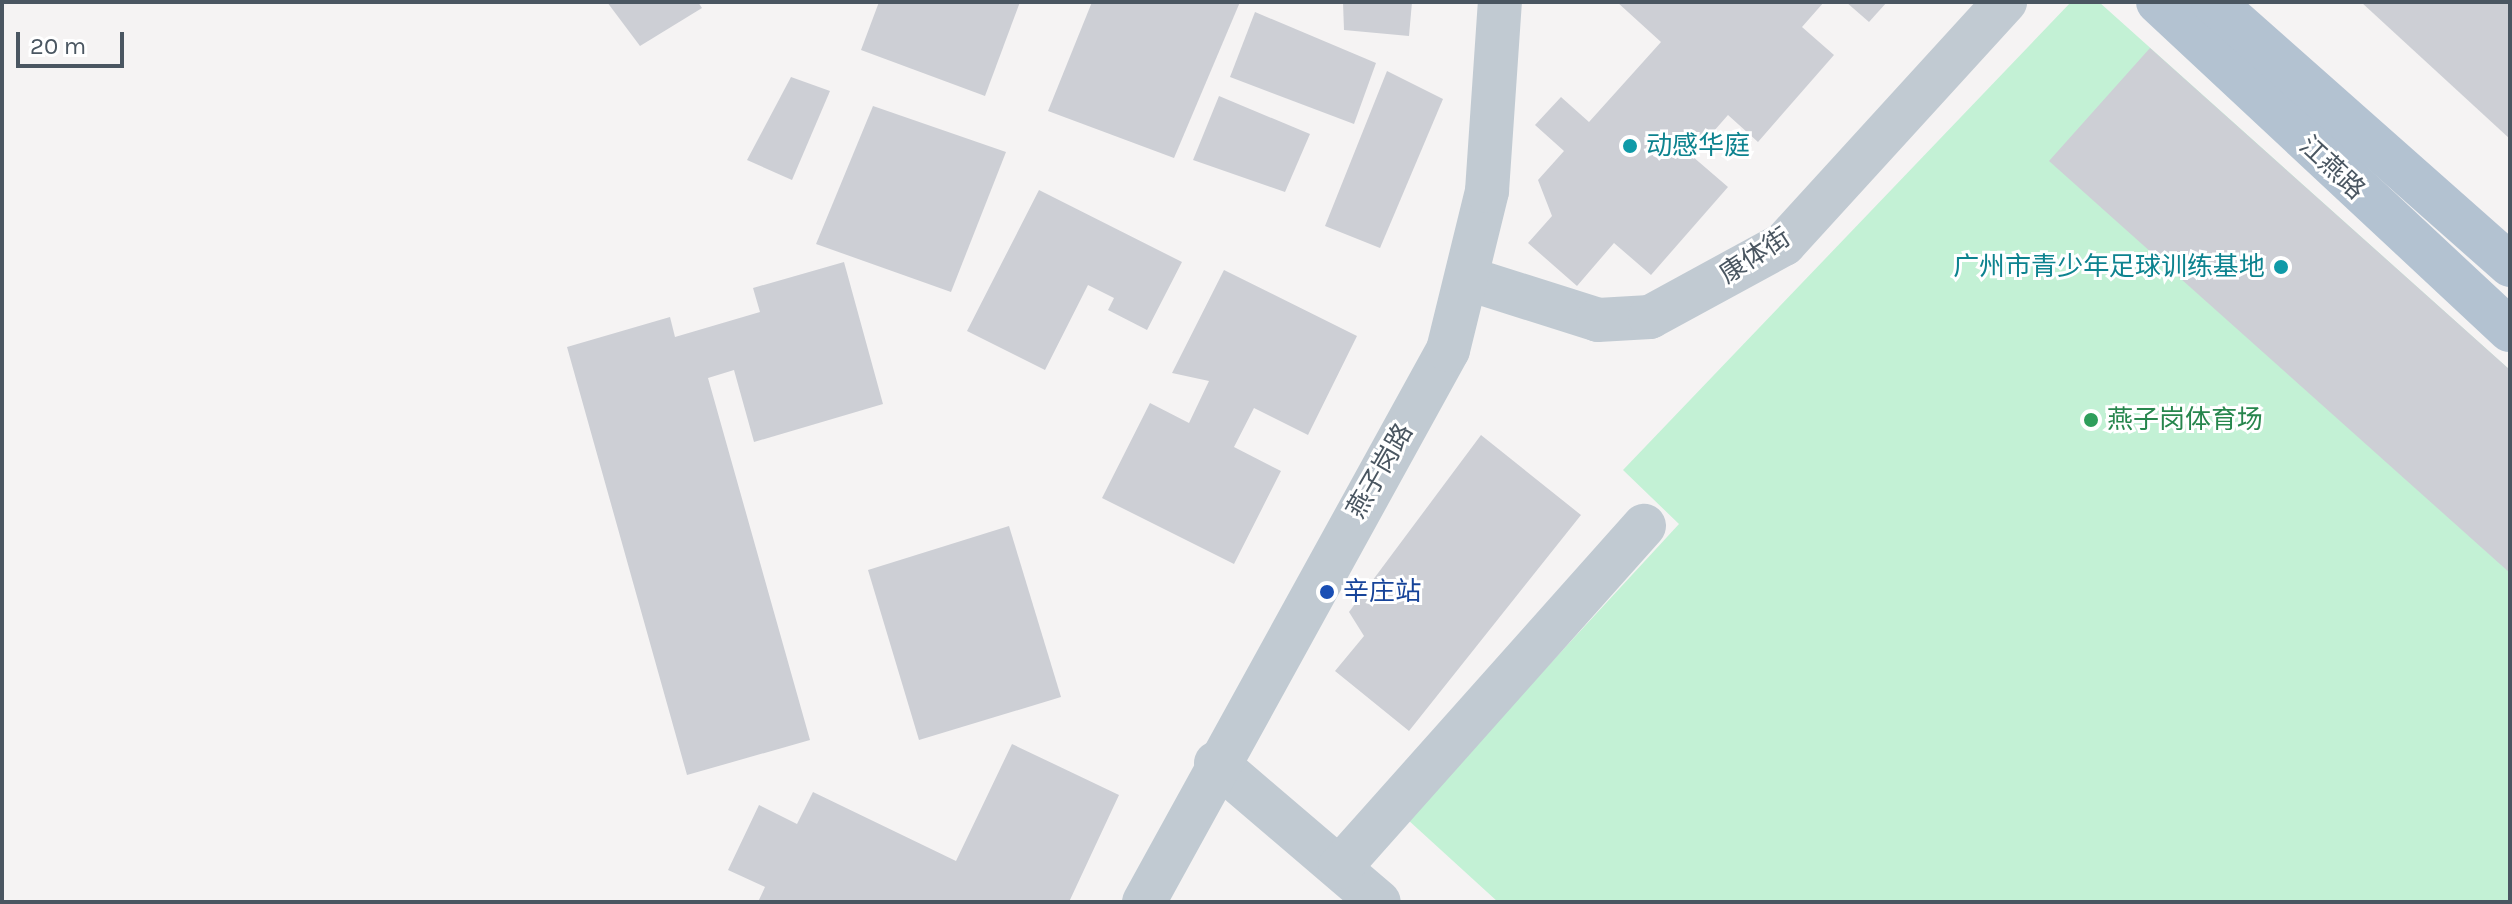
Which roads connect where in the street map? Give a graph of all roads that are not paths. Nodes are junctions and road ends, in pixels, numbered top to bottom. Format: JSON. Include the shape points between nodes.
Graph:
{"nodes":[{"id":1,"x":1500,"y":2,"type":"edge"},
{"id":2,"x":2005,"y":2,"type":"edge"},
{"id":3,"x":2158,"y":2,"type":"edge"},
{"id":4,"x":2213,"y":2,"type":"edge"},
{"id":5,"x":2510,"y":265,"type":"edge"},
{"id":6,"x":1469,"y":279,"type":"junction"},
{"id":7,"x":2510,"y":330,"type":"edge"},
{"id":8,"x":1644,"y":526,"type":"dead end"},
{"id":9,"x":1216,"y":763,"type":"junction"},
{"id":10,"x":1340,"y":867,"type":"junction"},
{"id":11,"x":1144,"y":902,"type":"edge"},
{"id":12,"x":1379,"y":902,"type":"edge"}],
"edges":[{"from":1,"to":6,"type":"street","name":"燕子岗路","via":[[1494,130]]},
{"from":2,"to":6,"type":"street","name":"康体街","via":[[1784,244],[1650,317],[1598,320]]},
{"from":3,"to":7,"type":"main road","name":"江燕路"},
{"from":4,"to":5,"type":"main road","name":"江燕路"},
{"from":6,"to":9,"type":"street","name":"燕子岗路","via":[[1448,350]]},
{"from":8,"to":10,"type":"street"},
{"from":9,"to":10,"type":"street"},
{"from":9,"to":11,"type":"street","name":"燕子岗路"},
{"from":10,"to":12,"type":"street"}]}
